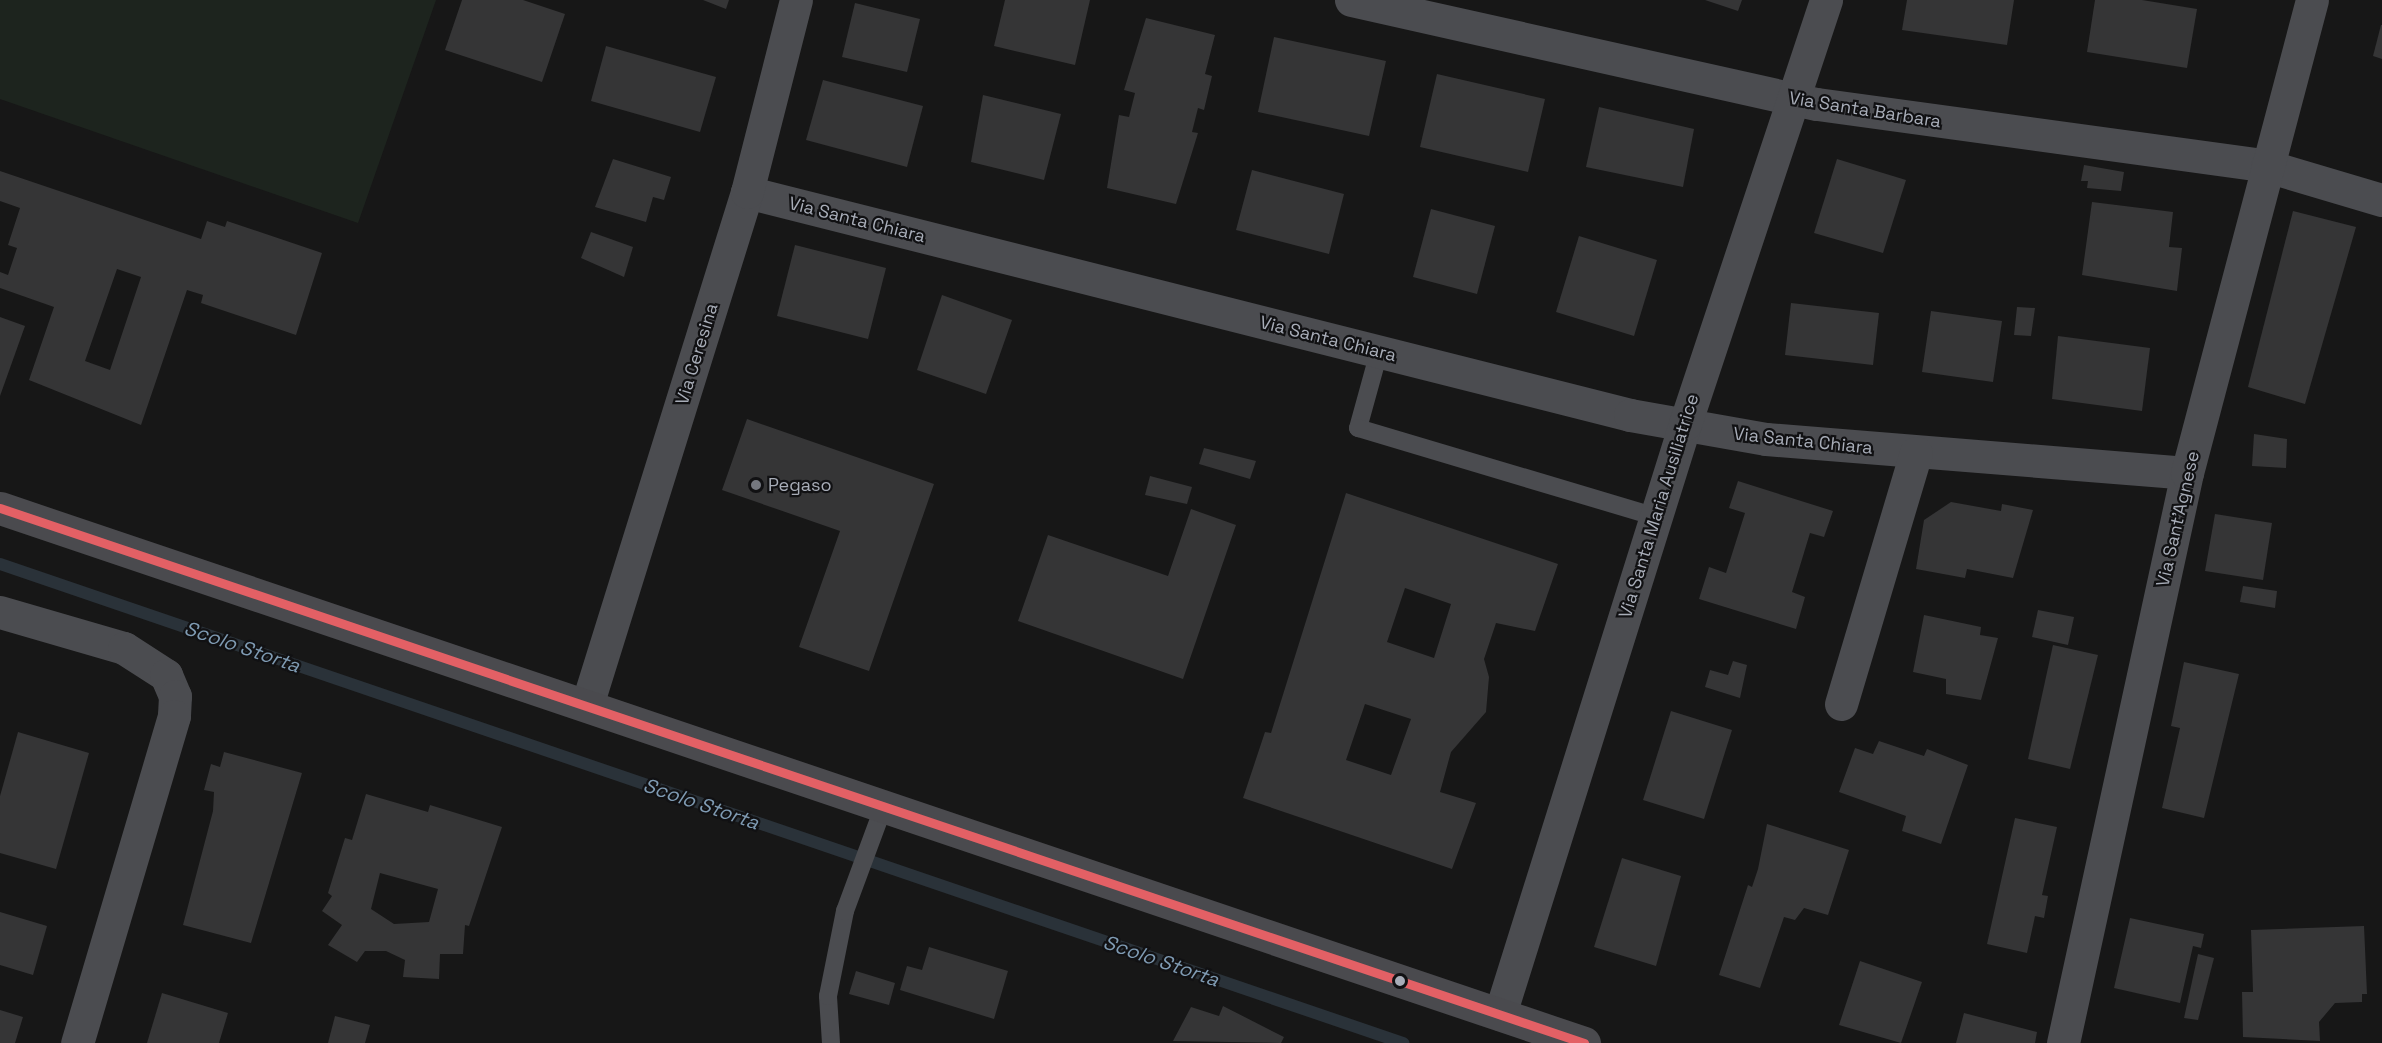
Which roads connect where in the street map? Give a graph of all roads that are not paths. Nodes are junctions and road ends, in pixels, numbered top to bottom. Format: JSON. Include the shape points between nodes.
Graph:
{"nodes":[{"id":1,"x":796,"y":0,"type":"edge"},
{"id":2,"x":1351,"y":0,"type":"edge"},
{"id":3,"x":1826,"y":0,"type":"edge"},
{"id":4,"x":2312,"y":0,"type":"edge"},
{"id":5,"x":1450,"y":11,"type":"edge"},
{"id":6,"x":1795,"y":99,"type":"junction"},
{"id":7,"x":2267,"y":166,"type":"junction"},
{"id":8,"x":747,"y":192,"type":"junction"},
{"id":9,"x":2382,"y":200,"type":"edge"},
{"id":10,"x":1379,"y":352,"type":"junction"},
{"id":11,"x":1685,"y":424,"type":"junction"},
{"id":12,"x":1916,"y":453,"type":"junction"},
{"id":13,"x":2187,"y":473,"type":"junction"},
{"id":14,"x":0,"y":508,"type":"edge"},
{"id":15,"x":1656,"y":517,"type":"junction"},
{"id":16,"x":0,"y":612,"type":"edge"},
{"id":17,"x":1841,"y":704,"type":"dead end"},
{"id":18,"x":587,"y":705,"type":"junction"},
{"id":19,"x":885,"y":803,"type":"junction"},
{"id":20,"x":1500,"y":1014,"type":"junction"},
{"id":21,"x":1580,"y":1042,"type":"edge"},
{"id":22,"x":77,"y":1043,"type":"edge"},
{"id":23,"x":831,"y":1043,"type":"edge"},
{"id":24,"x":2063,"y":1043,"type":"edge"}],
"edges":[{"from":1,"to":8,"type":"street","name":"Via Ceresina"},
{"from":2,"to":5,"type":"street","name":"Via Santa Barbara"},
{"from":3,"to":6,"type":"street","name":"Via Santa Maria Ausiliatrice"},
{"from":4,"to":7,"type":"street","name":"Via Sant'Agnese"},
{"from":5,"to":6,"type":"street","name":"Via Santa Barbara"},
{"from":6,"to":7,"type":"street","name":"Via Santa Barbara"},
{"from":6,"to":11,"type":"street","name":"Via Santa Maria Ausiliatrice"},
{"from":7,"to":9,"type":"street","name":"Via Santa Barbara"},
{"from":7,"to":13,"type":"street","name":"Via Sant'Agnese"},
{"from":8,"to":10,"type":"street","name":"Via Santa Chiara"},
{"from":8,"to":18,"type":"street","name":"Via Ceresina"},
{"from":10,"to":11,"type":"street","name":"Via Santa Chiara"},
{"from":10,"to":15,"type":"lane","via":[[1358,428]]},
{"from":11,"to":12,"type":"street","name":"Via Santa Chiara","via":[[1766,439]]},
{"from":11,"to":15,"type":"street","name":"Via Santa Maria Ausiliatrice"},
{"from":12,"to":13,"type":"street","name":"Via Santa Chiara"},
{"from":12,"to":17,"type":"street"},
{"from":13,"to":24,"type":"street","name":"Via Sant'Agnese"},
{"from":14,"to":18,"type":"main road"},
{"from":15,"to":20,"type":"street","name":"Via Santa Maria Ausiliatrice"},
{"from":16,"to":22,"type":"street","via":[[124,648],[166,675],[175,696],[174,716]]},
{"from":18,"to":19,"type":"main road"},
{"from":19,"to":20,"type":"main road"},
{"from":19,"to":23,"type":"lane","via":[[855,887],[828,996]]},
{"from":20,"to":21,"type":"main road"}]}
